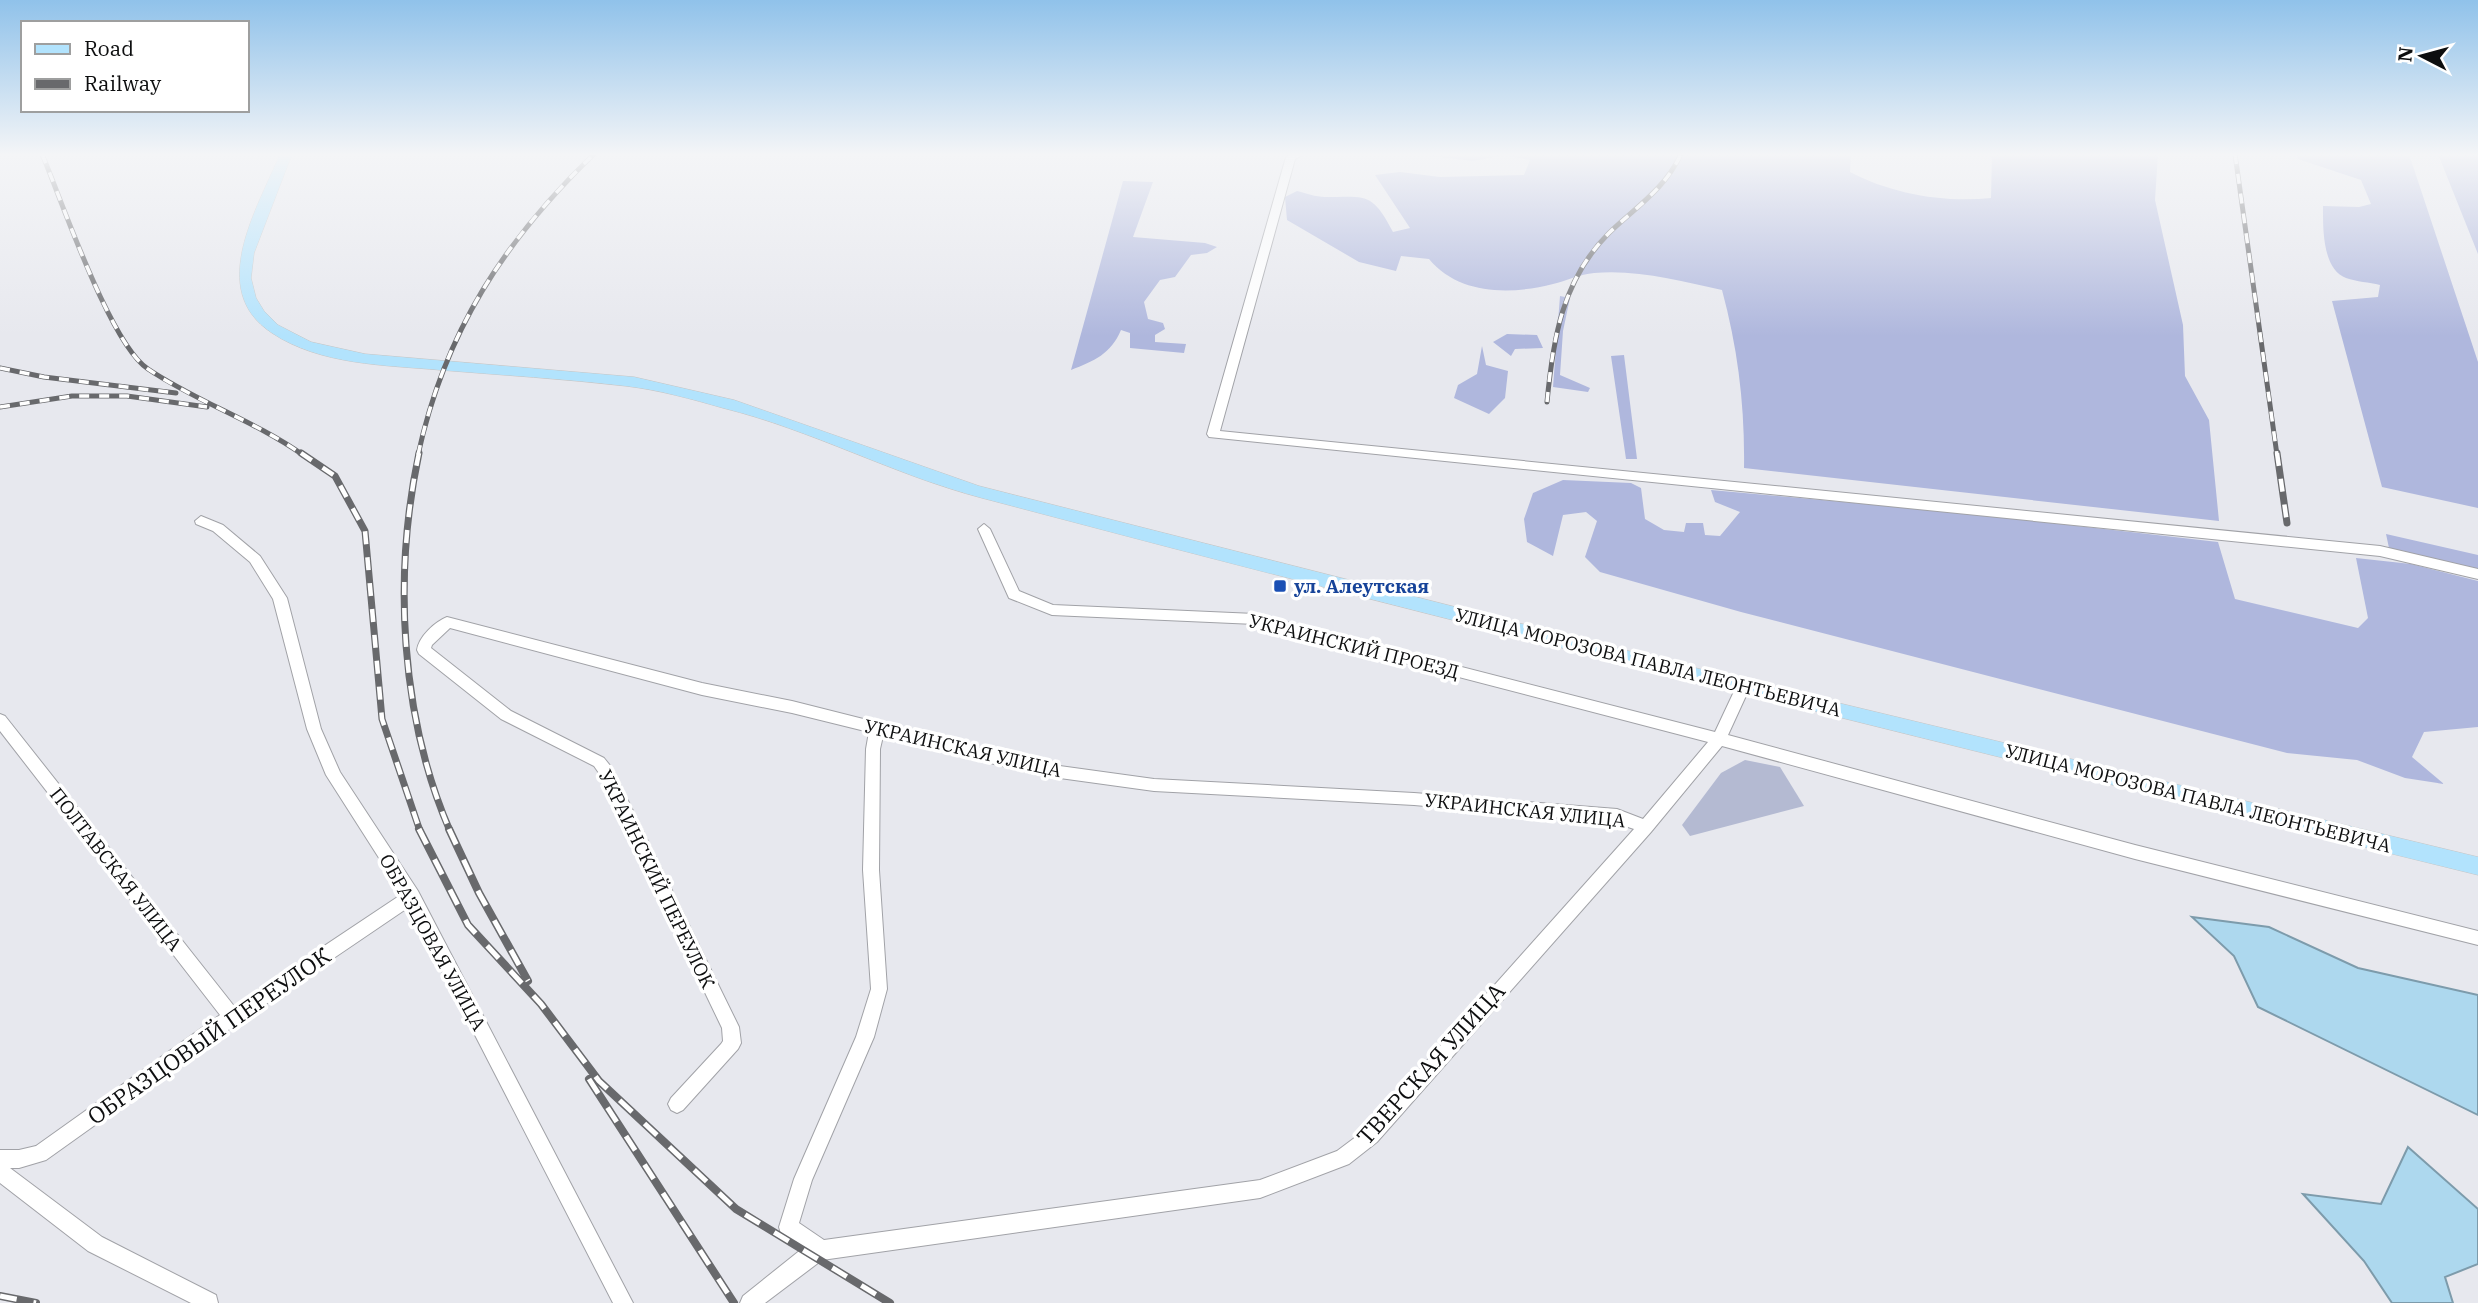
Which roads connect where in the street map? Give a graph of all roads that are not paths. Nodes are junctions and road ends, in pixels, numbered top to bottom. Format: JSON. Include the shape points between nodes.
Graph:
{"nodes":[{"id":1,"x":262,"y":215,"type":"edge"},
{"id":2,"x":1275,"y":215,"type":"edge"},
{"id":3,"x":201,"y":521,"type":"dead end"},
{"id":4,"x":984,"y":529,"type":"dead end"},
{"id":5,"x":2478,"y":574,"type":"edge"},
{"id":6,"x":457,"y":622,"type":"joint"},
{"id":7,"x":1742,"y":687,"type":"junction"},
{"id":8,"x":0,"y":720,"type":"edge"},
{"id":9,"x":877,"y":728,"type":"junction"},
{"id":10,"x":1719,"y":739,"type":"junction"},
{"id":11,"x":1646,"y":827,"type":"junction"},
{"id":12,"x":2478,"y":866,"type":"edge"},
{"id":13,"x":412,"y":895,"type":"junction"},
{"id":14,"x":2478,"y":938,"type":"edge"},
{"id":15,"x":232,"y":1017,"type":"junction"},
{"id":16,"x":677,"y":1104,"type":"dead end"},
{"id":17,"x":0,"y":1159,"type":"edge"},
{"id":18,"x":0,"y":1172,"type":"edge"},
{"id":19,"x":822,"y":1250,"type":"junction"},
{"id":20,"x":209,"y":1302,"type":"edge"},
{"id":21,"x":623,"y":1303,"type":"edge"},
{"id":22,"x":750,"y":1303,"type":"edge"}],
"edges":[{"from":1,"to":7,"type":"main road","name":"УЛИЦА МОРОЗОВА ПАВЛА ЛЕОНТЬЕВИЧА","via":[[247,253],[244,278],[250,298],[273,328],[306,345],[365,359],[634,382],[734,405],[975,491]]},
{"from":2,"to":5,"type":"street","via":[[1213,434],[2380,551]]},
{"from":3,"to":13,"type":"street","name":"ОБРАЗЦОВАЯ УЛИЦА","via":[[218,528],[255,559],[280,598],[314,729],[329,763]]},
{"from":4,"to":10,"type":"street","name":"УКРАИНСКИЙ ПРОЕЗД","via":[[1014,594],[1052,610],[1255,620]]},
{"from":6,"to":9,"type":"street","name":"УКРАИНСКАЯ УЛИЦА","via":[[702,690]]},
{"from":6,"to":16,"type":"street","name":"УКРАИНСКИЙ ПЕРЕУЛОК","via":[[443,624],[424,650],[506,715],[602,766],[730,1027],[732,1043]]},
{"from":7,"to":10,"type":"street","name":"ТВЕРСКАЯ УЛИЦА"},
{"from":7,"to":12,"type":"main road","name":"УЛИЦА МОРОЗОВА ПАВЛА ЛЕОНТЬЕВИЧА"},
{"from":8,"to":15,"type":"street","name":"ПОЛТАВСКАЯ УЛИЦА"},
{"from":9,"to":11,"type":"street","name":"УКРАИНСКАЯ УЛИЦА","via":[[1038,769],[1154,785],[1604,815]]},
{"from":9,"to":19,"type":"street","via":[[871,870],[879,989],[865,1037],[803,1179],[788,1227]]},
{"from":10,"to":11,"type":"street","name":"ТВЕРСКАЯ УЛИЦА"},
{"from":10,"to":14,"type":"street","name":"УКРАИНСКИЙ ПРОЕЗД","via":[[2136,852]]},
{"from":11,"to":19,"type":"street","name":"ТВЕРСКАЯ УЛИЦА","via":[[1371,1136],[1343,1158],[1260,1189]]},
{"from":13,"to":15,"type":"street","name":"ОБРАЗЦОВЫЙ ПЕРЕУЛОК"},
{"from":13,"to":21,"type":"street","name":"ОБРАЗЦОВАЯ УЛИЦА"},
{"from":15,"to":17,"type":"street","name":"ОБРАЗЦОВЫЙ ПЕРЕУЛОК","via":[[40,1154]]},
{"from":18,"to":20,"type":"street","via":[[95,1244]]},
{"from":19,"to":22,"type":"street"}]}
